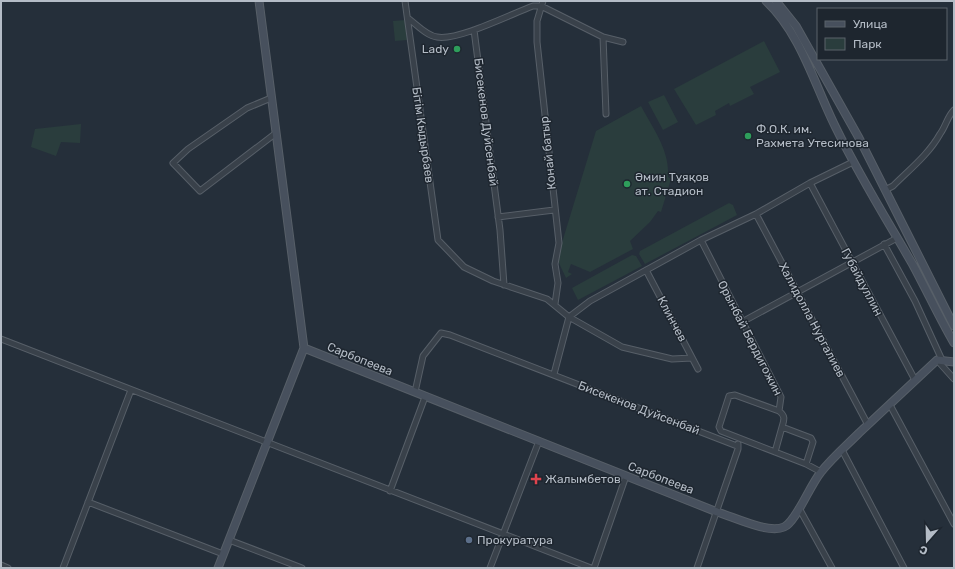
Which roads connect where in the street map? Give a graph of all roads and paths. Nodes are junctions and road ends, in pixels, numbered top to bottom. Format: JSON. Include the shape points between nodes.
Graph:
{"nodes":[{"id":1,"x":259,"y":1,"type":"edge"},
{"id":2,"x":406,"y":1,"type":"edge"},
{"id":3,"x":776,"y":1,"type":"edge"},
{"id":4,"x":768,"y":2,"type":"edge"},
{"id":5,"x":542,"y":4,"type":"edge"},
{"id":6,"x":409,"y":19,"type":"junction"},
{"id":7,"x":474,"y":30,"type":"junction"},
{"id":8,"x":603,"y":36,"type":"junction"},
{"id":9,"x":623,"y":42,"type":"dead end"},
{"id":10,"x":271,"y":98,"type":"junction"},
{"id":11,"x":954,"y":110,"type":"edge"},
{"id":12,"x":606,"y":114,"type":"dead end"},
{"id":13,"x":850,"y":122,"type":"junction"},
{"id":14,"x":836,"y":129,"type":"junction"},
{"id":15,"x":276,"y":133,"type":"junction"},
{"id":16,"x":853,"y":162,"type":"junction"},
{"id":17,"x":810,"y":183,"type":"junction"},
{"id":18,"x":886,"y":190,"type":"junction"},
{"id":19,"x":894,"y":206,"type":"junction"},
{"id":20,"x":554,"y":210,"type":"junction"},
{"id":21,"x":880,"y":211,"type":"junction"},
{"id":22,"x":756,"y":214,"type":"junction"},
{"id":23,"x":498,"y":217,"type":"junction"},
{"id":24,"x":897,"y":238,"type":"junction"},
{"id":25,"x":700,"y":240,"type":"junction"},
{"id":26,"x":884,"y":244,"type":"junction"},
{"id":27,"x":852,"y":261,"type":"junction"},
{"id":28,"x":646,"y":270,"type":"junction"},
{"id":29,"x":504,"y":285,"type":"junction"},
{"id":30,"x":796,"y":292,"type":"junction"},
{"id":31,"x":555,"y":304,"type":"junction"},
{"id":32,"x":569,"y":317,"type":"junction"},
{"id":33,"x":742,"y":322,"type":"junction"},
{"id":34,"x":954,"y":326,"type":"edge"},
{"id":35,"x":1,"y":339,"type":"edge"},
{"id":36,"x":954,"y":343,"type":"edge"},
{"id":37,"x":304,"y":348,"type":"junction"},
{"id":38,"x":692,"y":358,"type":"junction"},
{"id":39,"x":940,"y":360,"type":"junction"},
{"id":40,"x":953,"y":360,"type":"edge"},
{"id":41,"x":698,"y":368,"type":"dead end"},
{"id":42,"x":554,"y":374,"type":"junction"},
{"id":43,"x":954,"y":379,"type":"edge"},
{"id":44,"x":915,"y":380,"type":"junction"},
{"id":45,"x":131,"y":390,"type":"junction"},
{"id":46,"x":415,"y":392,"type":"junction"},
{"id":47,"x":425,"y":397,"type":"junction"},
{"id":48,"x":890,"y":405,"type":"junction"},
{"id":49,"x":779,"y":411,"type":"junction"},
{"id":50,"x":868,"y":425,"type":"junction"},
{"id":51,"x":782,"y":427,"type":"junction"},
{"id":52,"x":739,"y":438,"type":"junction"},
{"id":53,"x":540,"y":441,"type":"junction"},
{"id":54,"x":265,"y":442,"type":"junction"},
{"id":55,"x":737,"y":446,"type":"junction"},
{"id":56,"x":842,"y":450,"type":"junction"},
{"id":57,"x":775,"y":452,"type":"junction"},
{"id":58,"x":806,"y":464,"type":"junction"},
{"id":59,"x":821,"y":472,"type":"junction"},
{"id":60,"x":626,"y":476,"type":"junction"},
{"id":61,"x":390,"y":491,"type":"junction"},
{"id":62,"x":88,"y":502,"type":"junction"},
{"id":63,"x":799,"y":508,"type":"junction"},
{"id":64,"x":717,"y":512,"type":"junction"},
{"id":65,"x":954,"y":524,"type":"edge"},
{"id":66,"x":503,"y":534,"type":"junction"},
{"id":67,"x":229,"y":540,"type":"junction"},
{"id":68,"x":223,"y":554,"type":"junction"},
{"id":69,"x":1,"y":565,"type":"edge"},
{"id":70,"x":8,"y":568,"type":"edge"},
{"id":71,"x":63,"y":568,"type":"edge"},
{"id":72,"x":218,"y":568,"type":"edge"},
{"id":73,"x":302,"y":568,"type":"edge"},
{"id":74,"x":490,"y":568,"type":"edge"},
{"id":75,"x":591,"y":568,"type":"edge"},
{"id":76,"x":594,"y":568,"type":"edge"},
{"id":77,"x":697,"y":568,"type":"edge"},
{"id":78,"x":832,"y":568,"type":"edge"},
{"id":79,"x":904,"y":568,"type":"edge"}],
"edges":[{"from":1,"to":10,"type":"street"},
{"from":2,"to":6,"type":"street","name":"Бiтiм Кыдырбаев"},
{"from":3,"to":13,"type":"street","via":[[796,26]]},
{"from":4,"to":14,"type":"street","via":[[799,46]]},
{"from":5,"to":7,"type":"street"},
{"from":5,"to":8,"type":"street"},
{"from":5,"to":20,"type":"street","name":"Конай батыр","via":[[537,21],[537,42]]},
{"from":6,"to":7,"type":"street","via":[[436,37],[447,38]]},
{"from":6,"to":29,"type":"street","name":"Бiтiм Кыдырбаев","via":[[438,240],[464,267]]},
{"from":7,"to":23,"type":"street","name":"Бисекенов Дуйсенбай"},
{"from":8,"to":9,"type":"street"},
{"from":8,"to":12,"type":"street"},
{"from":10,"to":15,"type":"street"},
{"from":10,"to":15,"type":"street","via":[[247,108],[188,149],[173,163],[200,191]]},
{"from":11,"to":18,"type":"street","via":[[932,146],[894,186]]},
{"from":13,"to":14,"type":"street","via":[[840,121]]},
{"from":13,"to":18,"type":"street"},
{"from":14,"to":16,"type":"street"},
{"from":15,"to":37,"type":"street"},
{"from":16,"to":17,"type":"street"},
{"from":16,"to":21,"type":"street"},
{"from":17,"to":22,"type":"street"},
{"from":17,"to":27,"type":"street","name":"Губайдуллин"},
{"from":18,"to":19,"type":"street"},
{"from":19,"to":21,"type":"street","via":[[888,211]]},
{"from":19,"to":34,"type":"street","via":[[902,227]]},
{"from":20,"to":23,"type":"street"},
{"from":20,"to":31,"type":"street","name":"Конай батыр","via":[[559,244]]},
{"from":21,"to":24,"type":"street"},
{"from":22,"to":25,"type":"street"},
{"from":22,"to":30,"type":"street","name":"Халидолла Нургалиев"},
{"from":23,"to":29,"type":"street","name":"Бисекенов Дуйсенбай"},
{"from":24,"to":26,"type":"street"},
{"from":24,"to":36,"type":"street"},
{"from":25,"to":28,"type":"street"},
{"from":25,"to":33,"type":"street","name":"Орынбай Бердигожин"},
{"from":26,"to":27,"type":"street"},
{"from":26,"to":39,"type":"street","via":[[915,301]]},
{"from":27,"to":30,"type":"street"},
{"from":27,"to":44,"type":"street","name":"Губайдуллин"},
{"from":28,"to":32,"type":"street","via":[[598,296]]},
{"from":28,"to":38,"type":"street","name":"Клинчев"},
{"from":29,"to":31,"type":"street","name":"Бiтiм Кыдырбаев"},
{"from":30,"to":33,"type":"street"},
{"from":30,"to":50,"type":"street","name":"Халидолла Нургалиев"},
{"from":31,"to":32,"type":"street","name":"Бiтiм Кыдырбаев"},
{"from":32,"to":38,"type":"street","name":"Бiтiм Кыдырбаев","via":[[622,347],[672,360]]},
{"from":32,"to":42,"type":"street"},
{"from":33,"to":49,"type":"street","name":"Орынбай Бердигожин","via":[[781,397]]},
{"from":35,"to":45,"type":"street"},
{"from":37,"to":46,"type":"street","name":"Сарбопеева"},
{"from":37,"to":54,"type":"street"},
{"from":38,"to":41,"type":"street","name":"Клинчев"},
{"from":39,"to":40,"type":"street"},
{"from":39,"to":43,"type":"street"},
{"from":39,"to":44,"type":"street","name":"Сарбопеева"},
{"from":42,"to":46,"type":"street","name":"Бисекенов Дуйсенбай","via":[[441,333],[423,356]]},
{"from":42,"to":55,"type":"street","name":"Бисекенов Дуйсенбай"},
{"from":44,"to":48,"type":"street","name":"Сарбопеева"},
{"from":45,"to":54,"type":"street"},
{"from":45,"to":62,"type":"street"},
{"from":46,"to":47,"type":"street","name":"Сарбопеева"},
{"from":47,"to":53,"type":"street","name":"Сарбопеева"},
{"from":47,"to":61,"type":"street"},
{"from":48,"to":50,"type":"street","name":"Сарбопеева"},
{"from":48,"to":65,"type":"street"},
{"from":49,"to":51,"type":"street","via":[[785,419]]},
{"from":49,"to":52,"type":"street","name":"Орынбай Бердигожин","via":[[735,395],[729,396],[719,427],[723,433]]},
{"from":50,"to":56,"type":"street","name":"Сарбопеева"},
{"from":51,"to":57,"type":"street"},
{"from":51,"to":58,"type":"street","via":[[811,438],[813,442]]},
{"from":52,"to":55,"type":"street"},
{"from":52,"to":57,"type":"street","name":"Орынбай Бердигожин"},
{"from":53,"to":60,"type":"street","name":"Сарбопеева"},
{"from":53,"to":66,"type":"street"},
{"from":54,"to":61,"type":"street"},
{"from":54,"to":67,"type":"street"},
{"from":55,"to":64,"type":"street"},
{"from":56,"to":59,"type":"street","name":"Сарбопеева"},
{"from":56,"to":79,"type":"street"},
{"from":57,"to":58,"type":"street","name":"Орынбай Бердигожин"},
{"from":58,"to":59,"type":"street","name":"Орынбай Бердигожин"},
{"from":59,"to":63,"type":"street","name":"Сарбопеева"},
{"from":60,"to":64,"type":"street","name":"Сарбопеева"},
{"from":60,"to":76,"type":"street"},
{"from":61,"to":66,"type":"street"},
{"from":62,"to":68,"type":"street"},
{"from":62,"to":71,"type":"street"},
{"from":63,"to":64,"type":"street","name":"Сарбопеева","via":[[792,522],[776,529],[766,529]]},
{"from":63,"to":78,"type":"street"},
{"from":64,"to":77,"type":"street"},
{"from":66,"to":74,"type":"street"},
{"from":66,"to":75,"type":"street"},
{"from":67,"to":68,"type":"street"},
{"from":67,"to":73,"type":"street"},
{"from":68,"to":72,"type":"street"},
{"from":69,"to":70,"type":"street"}]}
